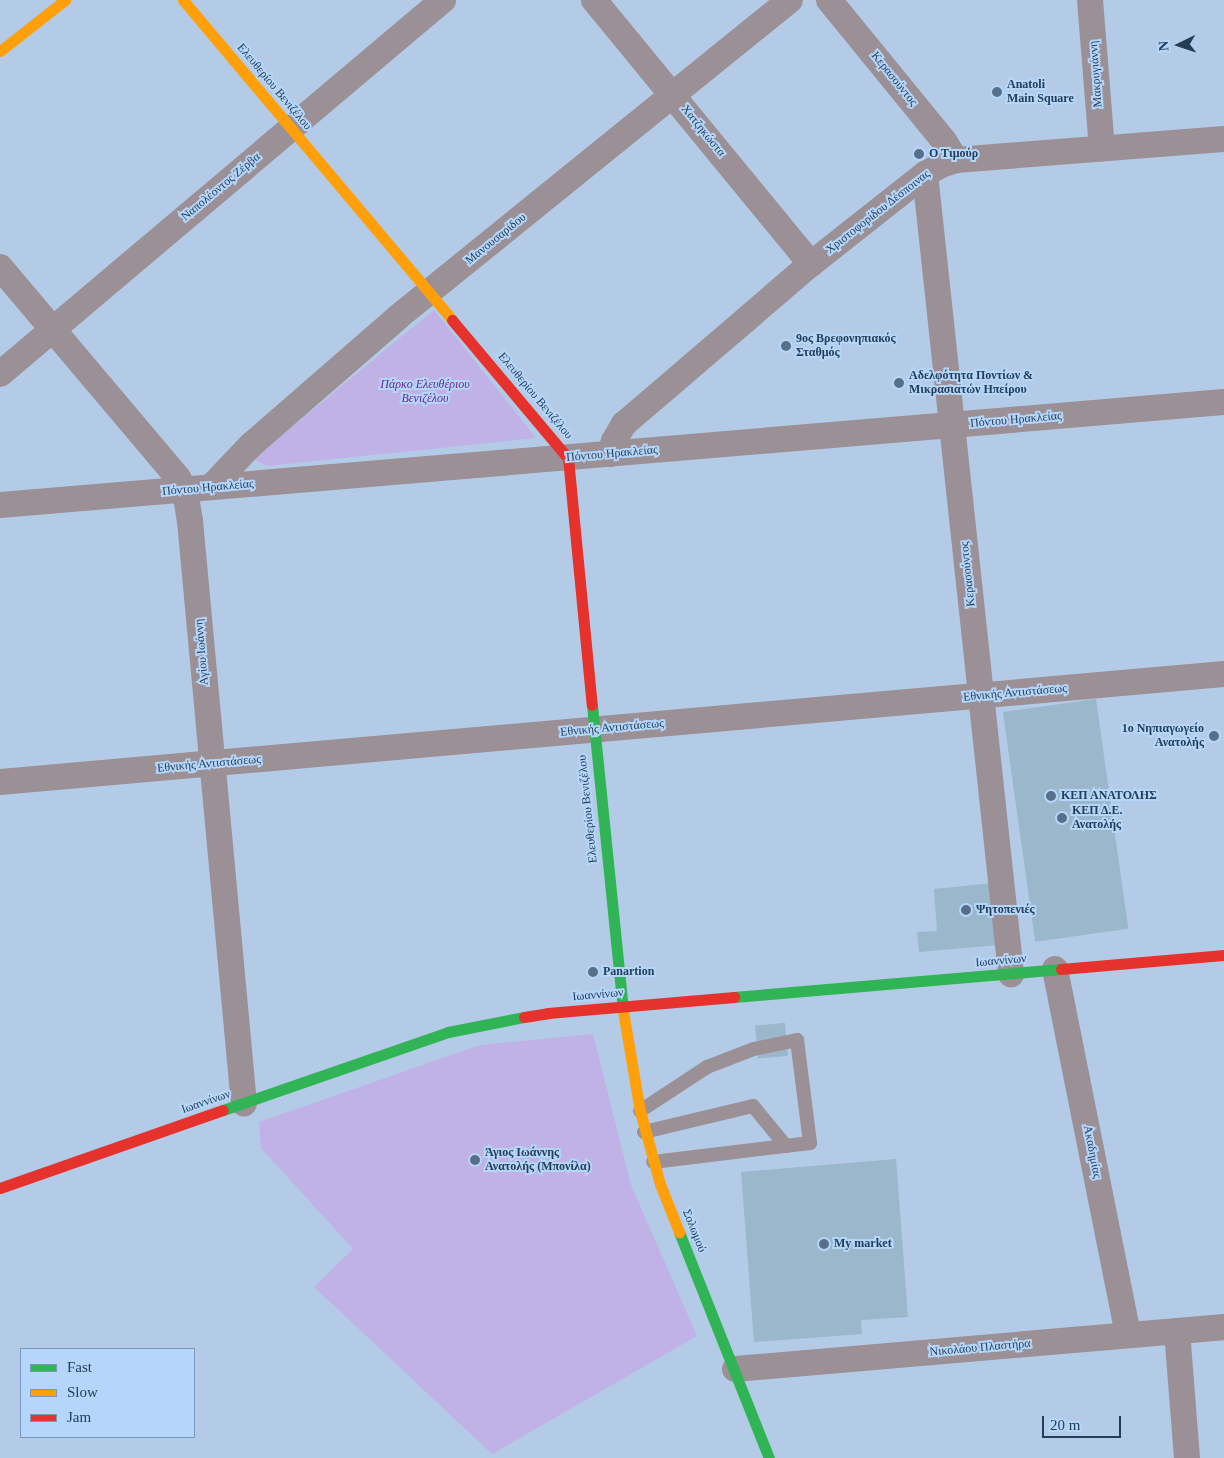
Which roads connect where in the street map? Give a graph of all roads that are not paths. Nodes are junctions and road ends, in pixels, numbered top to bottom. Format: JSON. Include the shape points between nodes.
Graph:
{"nodes":[{"id":1,"x":65,"y":0,"type":"edge"},
{"id":2,"x":183,"y":0,"type":"edge"},
{"id":3,"x":443,"y":0,"type":"edge"},
{"id":4,"x":594,"y":0,"type":"edge"},
{"id":5,"x":790,"y":0,"type":"edge"},
{"id":6,"x":829,"y":0,"type":"edge"},
{"id":7,"x":1090,"y":0,"type":"edge"},
{"id":8,"x":0,"y":51,"type":"edge"},
{"id":9,"x":674,"y":95,"type":"junction"},
{"id":10,"x":291,"y":128,"type":"junction"},
{"id":11,"x":1224,"y":139,"type":"edge"},
{"id":12,"x":1102,"y":149,"type":"junction"},
{"id":13,"x":956,"y":160,"type":"junction"},
{"id":14,"x":926,"y":174,"type":"junction"},
{"id":15,"x":811,"y":264,"type":"junction"},
{"id":16,"x":0,"y":267,"type":"edge"},
{"id":17,"x":430,"y":293,"type":"junction"},
{"id":18,"x":53,"y":330,"type":"junction"},
{"id":19,"x":0,"y":374,"type":"edge"},
{"id":20,"x":1224,"y":402,"type":"edge"},
{"id":21,"x":952,"y":425,"type":"junction"},
{"id":22,"x":610,"y":454,"type":"junction"},
{"id":23,"x":568,"y":458,"type":"junction"},
{"id":24,"x":211,"y":487,"type":"junction"},
{"id":25,"x":185,"y":490,"type":"junction"},
{"id":26,"x":0,"y":505,"type":"edge"},
{"id":27,"x":1224,"y":674,"type":"edge"},
{"id":28,"x":981,"y":696,"type":"junction"},
{"id":29,"x":594,"y":730,"type":"junction"},
{"id":30,"x":212,"y":763,"type":"junction"},
{"id":31,"x":0,"y":782,"type":"edge"},
{"id":32,"x":1224,"y":955,"type":"edge"},
{"id":33,"x":1055,"y":969,"type":"junction"},
{"id":34,"x":1011,"y":974,"type":"junction"},
{"id":35,"x":622,"y":1006,"type":"junction"},
{"id":36,"x":244,"y":1104,"type":"junction"},
{"id":37,"x":640,"y":1111,"type":"junction"},
{"id":38,"x":644,"y":1132,"type":"junction"},
{"id":39,"x":786,"y":1146,"type":"junction"},
{"id":40,"x":653,"y":1162,"type":"junction"},
{"id":41,"x":0,"y":1188,"type":"edge"},
{"id":42,"x":1224,"y":1327,"type":"edge"},
{"id":43,"x":1177,"y":1331,"type":"junction"},
{"id":44,"x":1128,"y":1335,"type":"junction"},
{"id":45,"x":735,"y":1369,"type":"junction"},
{"id":46,"x":769,"y":1458,"type":"edge"},
{"id":47,"x":1187,"y":1458,"type":"edge"}],
"edges":[{"from":1,"to":8,"type":"street"},
{"from":2,"to":10,"type":"street","name":"Ελευθερίου Βενιζέλου"},
{"from":3,"to":10,"type":"street","name":"Ναπολέοντος Ζέρβα"},
{"from":4,"to":9,"type":"street","name":"Χατζηκώστα"},
{"from":5,"to":9,"type":"street","name":"Μανουσαρίδου"},
{"from":6,"to":13,"type":"street","name":"Κερασούντος","via":[[938,133]]},
{"from":7,"to":12,"type":"street","name":"Μακρυγιάννη"},
{"from":9,"to":15,"type":"street","name":"Χατζηκώστα"},
{"from":9,"to":17,"type":"street","name":"Μανουσαρίδου"},
{"from":10,"to":17,"type":"street","name":"Ελευθερίου Βενιζέλου"},
{"from":10,"to":18,"type":"street","name":"Ναπολέοντος Ζέρβα"},
{"from":11,"to":12,"type":"street","name":"Χριστοφορίδου Δέσποινας"},
{"from":12,"to":13,"type":"street","name":"Χριστοφορίδου Δέσποινας"},
{"from":13,"to":14,"type":"street","name":"Χριστοφορίδου Δέσποινας"},
{"from":14,"to":15,"type":"street","name":"Χριστοφορίδου Δέσποινας"},
{"from":14,"to":21,"type":"street","name":"Κερασούντος"},
{"from":15,"to":22,"type":"street","name":"Χριστοφορίδου Δέσποινας","via":[[624,424]]},
{"from":16,"to":18,"type":"street"},
{"from":17,"to":23,"type":"street","name":"Ελευθερίου Βενιζέλου"},
{"from":17,"to":24,"type":"street","name":"Μανουσαρίδου","via":[[251,445]]},
{"from":18,"to":19,"type":"street","name":"Ναπολέοντος Ζέρβα"},
{"from":18,"to":25,"type":"street"},
{"from":20,"to":21,"type":"street","name":"Πόντου Ηρακλείας"},
{"from":21,"to":22,"type":"street","name":"Πόντου Ηρακλείας"},
{"from":21,"to":28,"type":"street","name":"Κερασούντος"},
{"from":22,"to":23,"type":"street","name":"Πόντου Ηρακλείας"},
{"from":23,"to":24,"type":"street","name":"Πόντου Ηρακλείας"},
{"from":23,"to":29,"type":"street","name":"Ελευθερίου Βενιζέλου"},
{"from":24,"to":25,"type":"street","name":"Πόντου Ηρακλείας"},
{"from":25,"to":26,"type":"street","name":"Πόντου Ηρακλείας"},
{"from":25,"to":30,"type":"street","name":"Αγίου Ιωάννη"},
{"from":27,"to":28,"type":"street","name":"Εθνικής Αντιστάσεως"},
{"from":28,"to":29,"type":"street","name":"Εθνικής Αντιστάσεως"},
{"from":28,"to":34,"type":"street","name":"Κερασούντος"},
{"from":29,"to":30,"type":"street","name":"Εθνικής Αντιστάσεως"},
{"from":29,"to":35,"type":"street","name":"Ελευθερίου Βενιζέλου"},
{"from":30,"to":31,"type":"street","name":"Εθνικής Αντιστάσεως"},
{"from":30,"to":36,"type":"street","name":"Αγίου Ιωάννη"},
{"from":32,"to":33,"type":"street","name":"Ιωαννίνων"},
{"from":33,"to":34,"type":"street","name":"Ιωαννίνων"},
{"from":33,"to":44,"type":"street","name":"Ακαδημίας"},
{"from":34,"to":35,"type":"street","name":"Ιωαννίνων"},
{"from":35,"to":36,"type":"street","name":"Ιωαννίνων","via":[[548,1013],[448,1032]]},
{"from":35,"to":37,"type":"street","name":"Σολωμού"},
{"from":36,"to":41,"type":"street","name":"Ιωαννίνων"},
{"from":37,"to":38,"type":"street","name":"Σολωμού"},
{"from":37,"to":39,"type":"lane","via":[[707,1067],[754,1049],[797,1040],[810,1143]]},
{"from":38,"to":39,"type":"lane","via":[[753,1106]]},
{"from":38,"to":40,"type":"street","name":"Σολωμού"},
{"from":39,"to":40,"type":"lane"},
{"from":40,"to":45,"type":"street","name":"Σολωμού"},
{"from":42,"to":43,"type":"street","name":"Νικολάου Πλαστήρα"},
{"from":43,"to":44,"type":"street","name":"Νικολάου Πλαστήρα"},
{"from":43,"to":47,"type":"street"},
{"from":44,"to":45,"type":"street","name":"Νικολάου Πλαστήρα"},
{"from":45,"to":46,"type":"street","name":"Σολωμού"}]}
